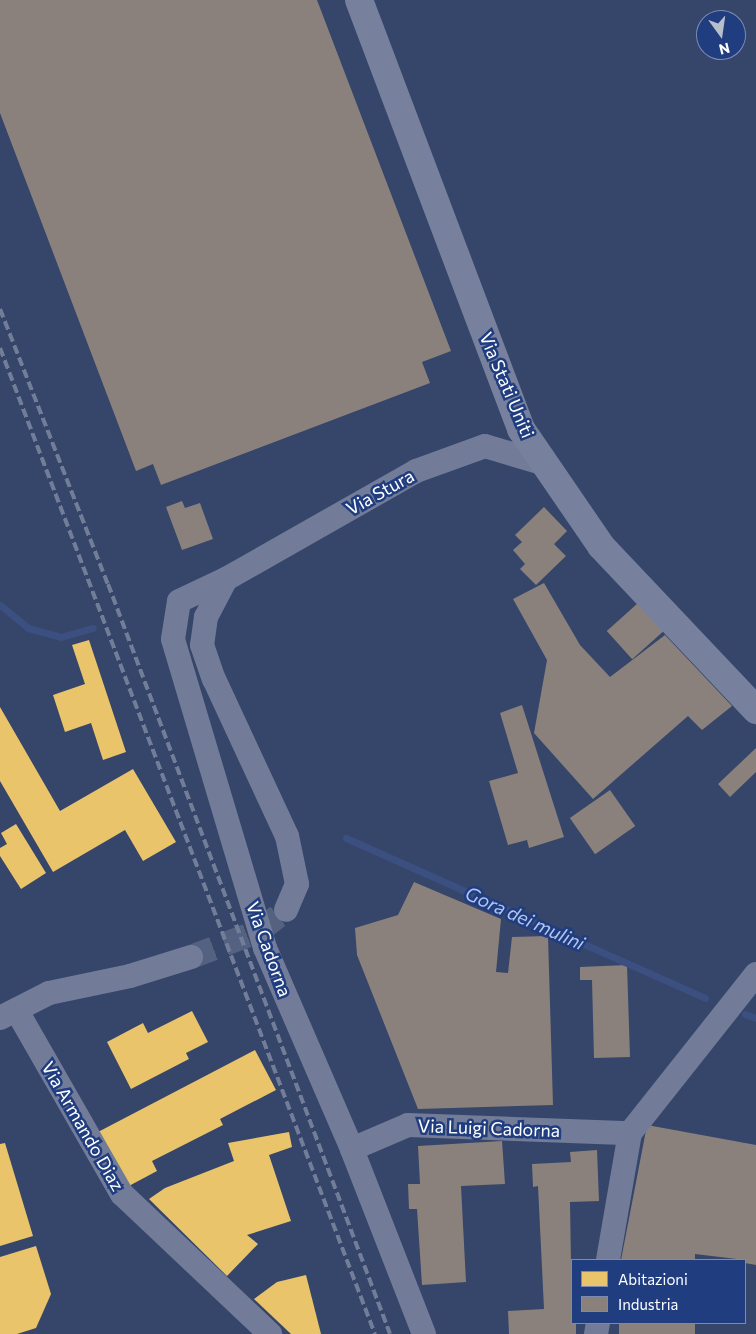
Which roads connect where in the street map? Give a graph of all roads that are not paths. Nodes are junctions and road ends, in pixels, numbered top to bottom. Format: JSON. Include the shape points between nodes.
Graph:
{"nodes":[{"id":1,"x":359,"y":0,"type":"edge"},
{"id":2,"x":545,"y":464,"type":"junction"},
{"id":3,"x":226,"y":579,"type":"junction"},
{"id":4,"x":756,"y":710,"type":"edge"},
{"id":5,"x":286,"y":910,"type":"tunnel mouth"},
{"id":6,"x":191,"y":957,"type":"tunnel mouth"},
{"id":7,"x":756,"y":974,"type":"edge"},
{"id":8,"x":8,"y":1015,"type":"edge"},
{"id":9,"x":630,"y":1133,"type":"junction"},
{"id":10,"x":352,"y":1149,"type":"junction"},
{"id":11,"x":608,"y":1259,"type":"edge"},
{"id":12,"x":270,"y":1334,"type":"edge"},
{"id":13,"x":424,"y":1334,"type":"edge"}],
"edges":[{"from":1,"to":2,"type":"street","name":"Via Stati Uniti","via":[[521,429]]},
{"from":2,"to":3,"type":"street","name":"Via Stura","via":[[485,446],[416,472]]},
{"from":2,"to":4,"type":"street","name":"Via Stati Uniti","via":[[601,546]]},
{"from":3,"to":5,"type":"street","via":[[206,617],[202,645],[214,679],[287,836],[297,884]]},
{"from":3,"to":10,"type":"street","name":"Via Cadorna","via":[[179,601],[173,639],[265,948]]},
{"from":6,"to":8,"type":"street","via":[[130,976],[49,993]]},
{"from":7,"to":9,"type":"street"},
{"from":8,"to":12,"type":"street","name":"Via Armando Diaz","via":[[122,1194]]},
{"from":9,"to":10,"type":"street","name":"Via Luigi Cadorna","via":[[408,1125]]},
{"from":9,"to":11,"type":"street"},
{"from":10,"to":13,"type":"street","name":"Via Cadorna"}]}
